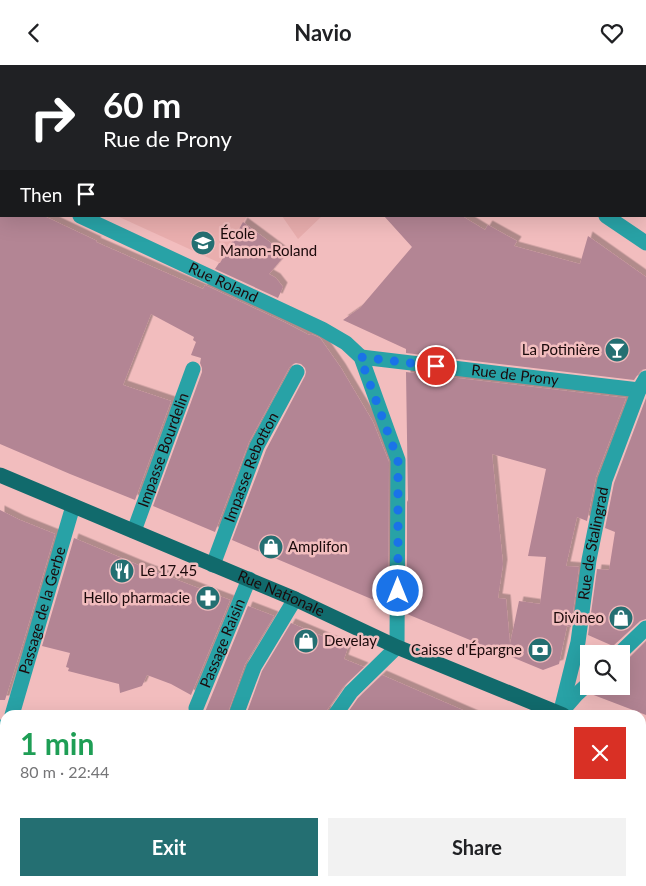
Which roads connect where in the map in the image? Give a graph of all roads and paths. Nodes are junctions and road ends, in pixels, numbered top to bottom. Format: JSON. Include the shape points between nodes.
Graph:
{"nodes":[{"id":1,"x":83,"y":217,"type":"edge"},
{"id":2,"x":607,"y":217,"type":"edge"},
{"id":3,"x":646,"y":243,"type":"edge"},
{"id":4,"x":360,"y":357,"type":"junction"},
{"id":5,"x":193,"y":369,"type":"dead end"},
{"id":6,"x":296,"y":372,"type":"dead end"},
{"id":7,"x":642,"y":384,"type":"edge"},
{"id":8,"x":0,"y":475,"type":"edge"},
{"id":9,"x":73,"y":506,"type":"junction"},
{"id":10,"x":134,"y":531,"type":"junction"},
{"id":11,"x":213,"y":565,"type":"junction"},
{"id":12,"x":249,"y":579,"type":"junction"},
{"id":13,"x":294,"y":599,"type":"junction"},
{"id":14,"x":646,"y":628,"type":"edge"},
{"id":15,"x":628,"y":645,"type":"edge"},
{"id":16,"x":397,"y":647,"type":"junction"},
{"id":17,"x":580,"y":691,"type":"edge"},
{"id":18,"x":196,"y":708,"type":"dead end"},
{"id":19,"x":13,"y":710,"type":"edge"},
{"id":20,"x":238,"y":710,"type":"edge"},
{"id":21,"x":338,"y":710,"type":"edge"},
{"id":22,"x":549,"y":710,"type":"edge"},
{"id":23,"x":562,"y":710,"type":"edge"},
{"id":24,"x":565,"y":710,"type":"edge"}],
"edges":[{"from":1,"to":4,"type":"street","name":"Rue Roland","via":[[322,329],[346,343]]},
{"from":2,"to":3,"type":"street"},
{"from":4,"to":7,"type":"street","name":"Rue de Prony"},
{"from":4,"to":16,"type":"street","via":[[398,460]]},
{"from":5,"to":10,"type":"street","name":"Impasse Bourdelin"},
{"from":6,"to":11,"type":"street","name":"Impasse Rebotton","via":[[257,446]]},
{"from":7,"to":23,"type":"street","name":"Rue de Stalingrad","via":[[605,480],[589,560],[578,642]]},
{"from":8,"to":9,"type":"main road","name":"Rue Nationale"},
{"from":9,"to":10,"type":"main road","name":"Rue Nationale"},
{"from":9,"to":19,"type":"street","name":"Passage de la Gerbe"},
{"from":10,"to":11,"type":"main road","name":"Rue Nationale"},
{"from":11,"to":12,"type":"main road","name":"Rue Nationale"},
{"from":12,"to":13,"type":"main road","name":"Rue Nationale"},
{"from":12,"to":18,"type":"street","name":"Passage Raisin"},
{"from":13,"to":16,"type":"main road","name":"Rue Nationale"},
{"from":13,"to":20,"type":"street","via":[[254,667]]},
{"from":14,"to":15,"type":"street"},
{"from":16,"to":21,"type":"street","via":[[351,692]]},
{"from":16,"to":22,"type":"main road","name":"Rue Nationale"},
{"from":17,"to":24,"type":"street"}]}
